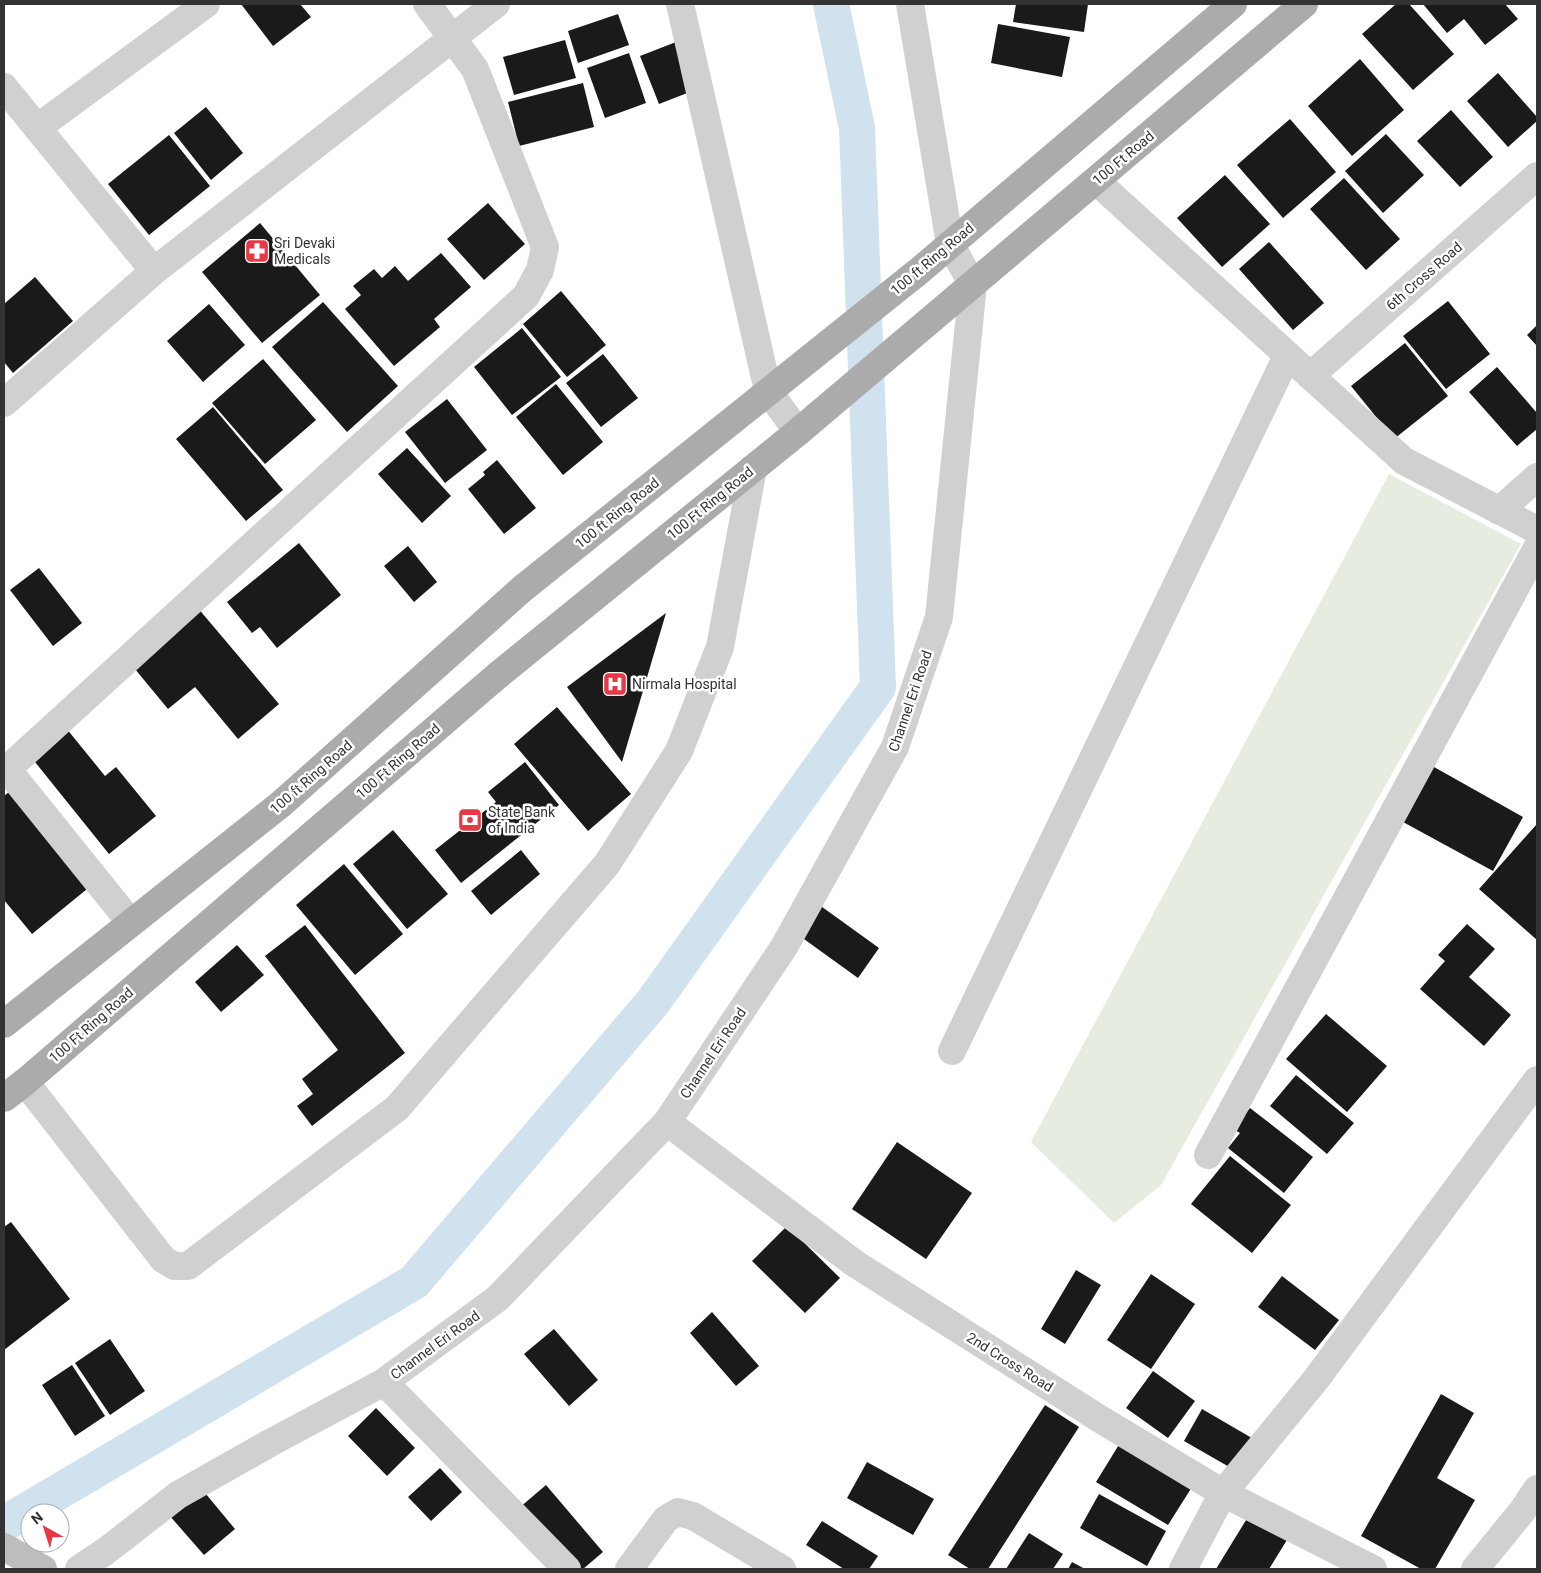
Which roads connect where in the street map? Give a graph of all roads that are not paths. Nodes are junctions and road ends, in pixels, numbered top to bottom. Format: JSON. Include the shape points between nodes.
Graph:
{"nodes":[{"id":1,"x":206,"y":4,"type":"edge"},
{"id":2,"x":428,"y":4,"type":"edge"},
{"id":3,"x":496,"y":4,"type":"edge"},
{"id":4,"x":680,"y":4,"type":"edge"},
{"id":5,"x":910,"y":4,"type":"edge"},
{"id":6,"x":1232,"y":4,"type":"edge"},
{"id":7,"x":1304,"y":4,"type":"edge"},
{"id":8,"x":453,"y":38,"type":"junction"},
{"id":9,"x":4,"y":87,"type":"edge"},
{"id":10,"x":37,"y":128,"type":"junction"},
{"id":11,"x":1537,"y":176,"type":"edge"},
{"id":12,"x":1096,"y":182,"type":"junction"},
{"id":13,"x":950,"y":244,"type":"junction"},
{"id":14,"x":154,"y":271,"type":"junction"},
{"id":15,"x":973,"y":285,"type":"junction"},
{"id":16,"x":940,"y":311,"type":"joint"},
{"id":17,"x":1287,"y":356,"type":"junction"},
{"id":18,"x":1310,"y":376,"type":"junction"},
{"id":19,"x":768,"y":392,"type":"junction"},
{"id":20,"x":4,"y":403,"type":"edge"},
{"id":21,"x":798,"y":432,"type":"junction"},
{"id":22,"x":753,"y":468,"type":"junction"},
{"id":23,"x":1537,"y":477,"type":"edge"},
{"id":24,"x":1499,"y":511,"type":"junction"},
{"id":25,"x":1537,"y":530,"type":"edge"},
{"id":26,"x":1537,"y":548,"type":"edge"},
{"id":27,"x":5,"y":770,"type":"edge"},
{"id":28,"x":132,"y":923,"type":"junction"},
{"id":29,"x":4,"y":1024,"type":"edge"},
{"id":30,"x":952,"y":1051,"type":"dead end"},
{"id":31,"x":1537,"y":1080,"type":"edge"},
{"id":32,"x":14,"y":1090,"type":"edge"},
{"id":33,"x":666,"y":1122,"type":"junction"},
{"id":34,"x":1208,"y":1155,"type":"dead end"},
{"id":35,"x":384,"y":1382,"type":"junction"},
{"id":36,"x":1537,"y":1489,"type":"edge"},
{"id":37,"x":1223,"y":1493,"type":"junction"},
{"id":38,"x":11,"y":1551,"type":"edge"},
{"id":39,"x":43,"y":1569,"type":"edge"},
{"id":40,"x":79,"y":1569,"type":"edge"},
{"id":41,"x":567,"y":1569,"type":"edge"},
{"id":42,"x":629,"y":1569,"type":"edge"},
{"id":43,"x":782,"y":1569,"type":"edge"},
{"id":44,"x":1183,"y":1569,"type":"edge"},
{"id":45,"x":1373,"y":1569,"type":"edge"},
{"id":46,"x":1475,"y":1569,"type":"edge"}],
"edges":[{"from":1,"to":10,"type":"street"},
{"from":2,"to":8,"type":"street"},
{"from":3,"to":8,"type":"street"},
{"from":4,"to":19,"type":"street"},
{"from":5,"to":13,"type":"street"},
{"from":6,"to":13,"type":"main road","name":"100 ft Ring Road"},
{"from":7,"to":12,"type":"main road","name":"100 Ft Road"},
{"from":8,"to":14,"type":"street"},
{"from":8,"to":27,"type":"street","via":[[476,69],[545,247],[540,270],[526,296]]},
{"from":9,"to":10,"type":"street"},
{"from":10,"to":14,"type":"street"},
{"from":11,"to":18,"type":"street","name":"6th Cross Road"},
{"from":12,"to":15,"type":"main road","name":"100 Ft Road"},
{"from":12,"to":17,"type":"street"},
{"from":13,"to":15,"type":"street"},
{"from":13,"to":19,"type":"main road","name":"100 ft Ring Road"},
{"from":14,"to":20,"type":"street"},
{"from":15,"to":16,"type":"main road","name":"100 Ft Road"},
{"from":15,"to":33,"type":"street","name":"Channel Eri Road","via":[[939,617],[896,747],[784,947]]},
{"from":16,"to":21,"type":"main road","name":"100 Ft Ring Road"},
{"from":17,"to":18,"type":"street"},
{"from":17,"to":30,"type":"street"},
{"from":18,"to":24,"type":"street","via":[[1404,461]]},
{"from":19,"to":21,"type":"street"},
{"from":19,"to":28,"type":"main road","name":"100 ft Ring Road","via":[[522,589],[281,804]]},
{"from":21,"to":22,"type":"main road","name":"100 Ft Ring Road"},
{"from":22,"to":32,"type":"main road","name":"100 Ft Ring Road","via":[[497,676]]},
{"from":22,"to":32,"type":"street","via":[[720,647],[679,751],[607,864],[396,1108],[188,1266],[174,1266],[163,1259]]},
{"from":23,"to":24,"type":"street"},
{"from":24,"to":25,"type":"street"},
{"from":26,"to":34,"type":"street"},
{"from":27,"to":28,"type":"street"},
{"from":28,"to":29,"type":"main road","name":"100 ft Ring Road"},
{"from":31,"to":37,"type":"street","via":[[1316,1378]]},
{"from":33,"to":35,"type":"street","name":"Channel Eri Road","via":[[498,1298]]},
{"from":33,"to":37,"type":"street","name":"2nd Cross Road","via":[[854,1263]]},
{"from":35,"to":40,"type":"street","name":"Channel Eri Road","via":[[178,1495]]},
{"from":35,"to":41,"type":"street"},
{"from":36,"to":46,"type":"street"},
{"from":37,"to":44,"type":"street"},
{"from":37,"to":45,"type":"street","name":"2nd Cross Road"},
{"from":38,"to":39,"type":"main road"},
{"from":42,"to":43,"type":"street","via":[[666,1519],[678,1512],[693,1516]]}]}
